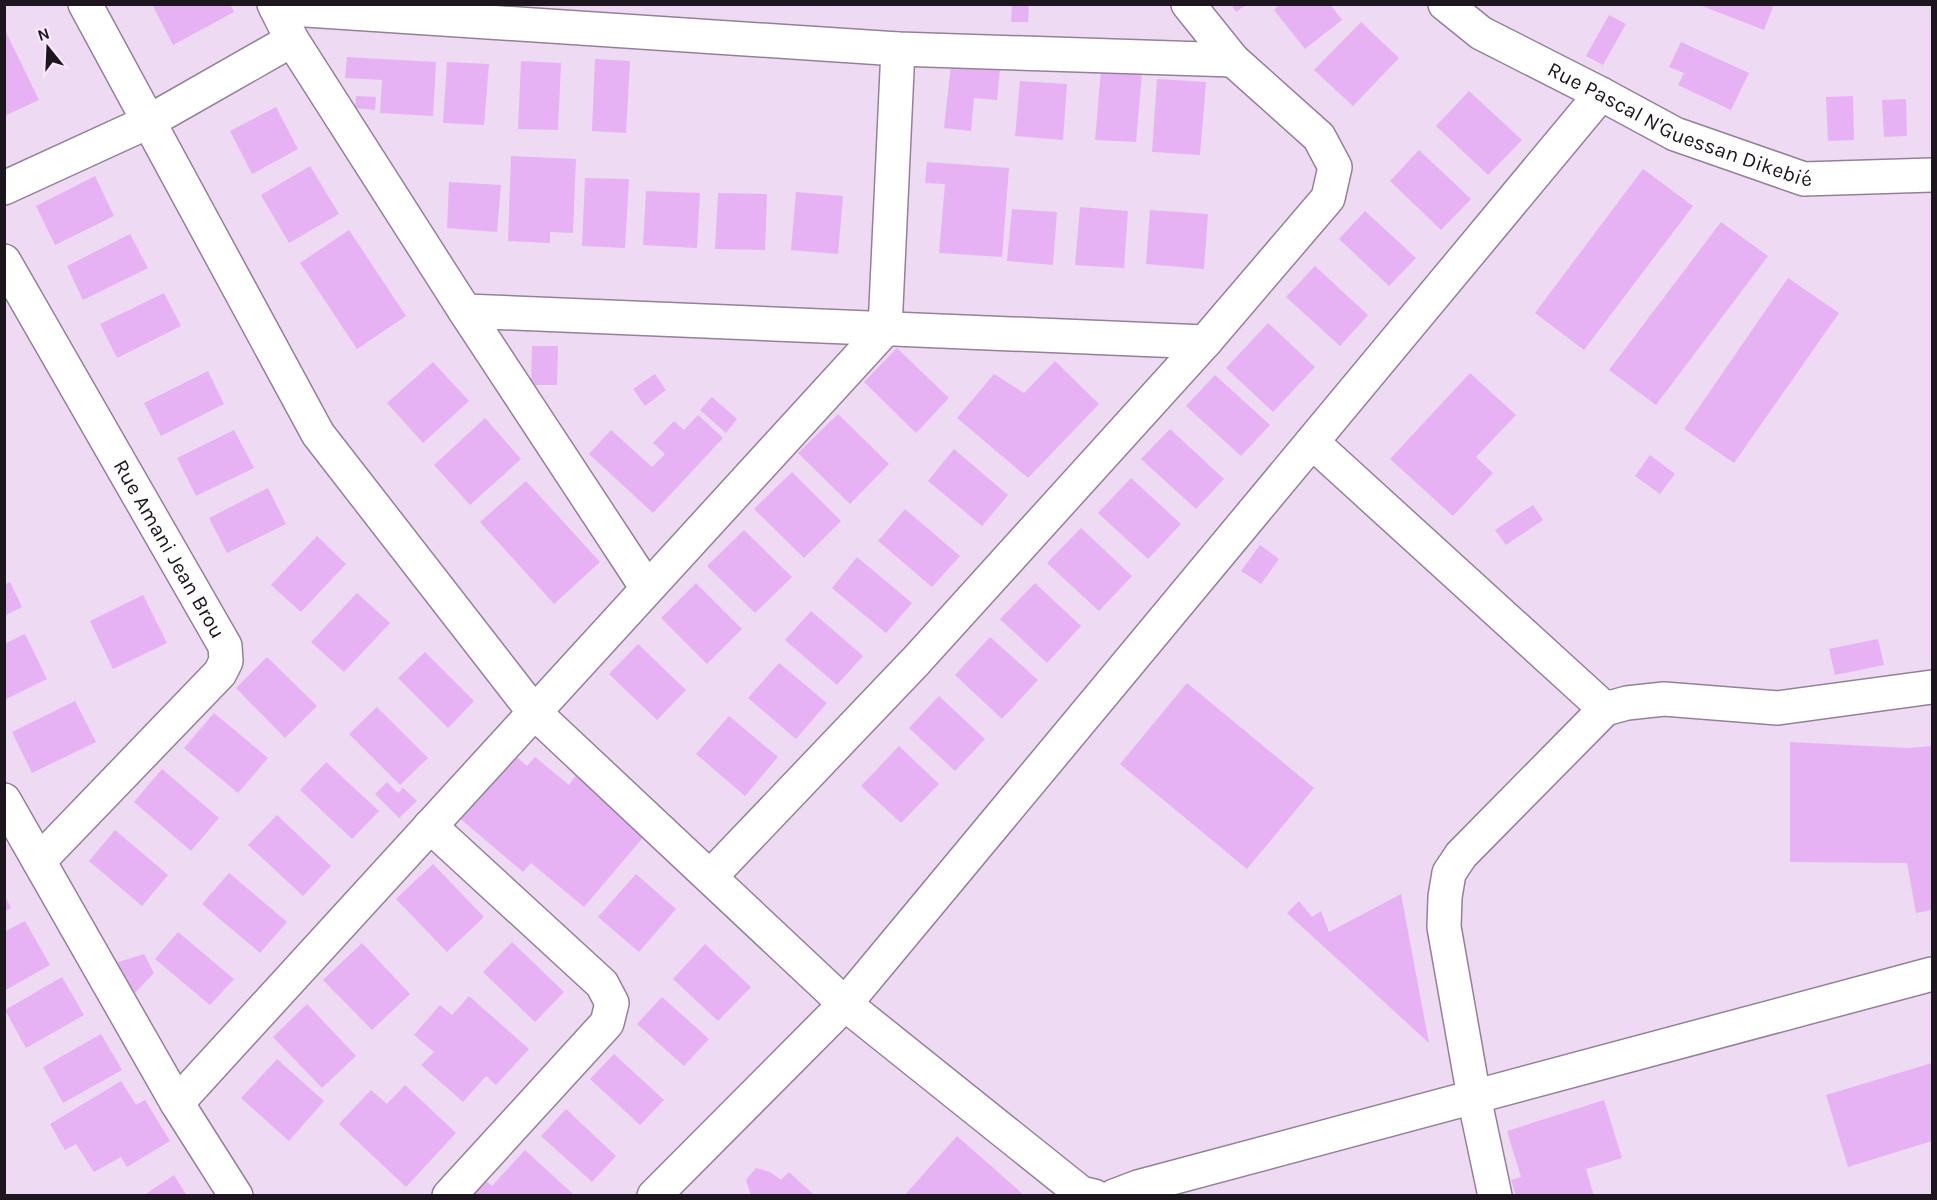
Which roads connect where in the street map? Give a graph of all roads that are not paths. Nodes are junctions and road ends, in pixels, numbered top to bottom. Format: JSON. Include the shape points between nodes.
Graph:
{"nodes":[{"id":1,"x":85,"y":4,"type":"edge"},
{"id":2,"x":1188,"y":4,"type":"edge"},
{"id":3,"x":1445,"y":4,"type":"edge"},
{"id":4,"x":275,"y":6,"type":"edge"},
{"id":5,"x":292,"y":40,"type":"junction"},
{"id":6,"x":898,"y":49,"type":"junction"},
{"id":7,"x":1233,"y":60,"type":"junction"},
{"id":8,"x":1601,"y":94,"type":"junction"},
{"id":9,"x":148,"y":122,"type":"junction"},
{"id":10,"x":1932,"y":175,"type":"edge"},
{"id":11,"x":4,"y":188,"type":"edge"},
{"id":12,"x":4,"y":261,"type":"edge"},
{"id":13,"x":465,"y":311,"type":"junction"},
{"id":14,"x":885,"y":329,"type":"junction"},
{"id":15,"x":1205,"y":342,"type":"junction"},
{"id":16,"x":1312,"y":442,"type":"junction"},
{"id":17,"x":647,"y":588,"type":"junction"},
{"id":18,"x":1932,"y":687,"type":"edge"},
{"id":19,"x":1605,"y":709,"type":"junction"},
{"id":20,"x":534,"y":712,"type":"junction"},
{"id":21,"x":4,"y":800,"type":"edge"},
{"id":22,"x":430,"y":826,"type":"junction"},
{"id":23,"x":39,"y":861,"type":"junction"},
{"id":24,"x":710,"y":877,"type":"junction"},
{"id":25,"x":1932,"y":974,"type":"edge"},
{"id":26,"x":845,"y":1004,"type":"junction"},
{"id":27,"x":1474,"y":1097,"type":"junction"},
{"id":28,"x":177,"y":1103,"type":"junction"},
{"id":29,"x":236,"y":1196,"type":"edge"},
{"id":30,"x":449,"y":1196,"type":"edge"},
{"id":31,"x":654,"y":1196,"type":"edge"},
{"id":32,"x":1094,"y":1196,"type":"edge"},
{"id":33,"x":1114,"y":1196,"type":"edge"},
{"id":34,"x":1496,"y":1196,"type":"edge"}],
"edges":[{"from":1,"to":9,"type":"street"},
{"from":2,"to":7,"type":"street"},
{"from":3,"to":8,"type":"street","name":"Rue Pascal N'Guessan Dikebié","via":[[1481,33]]},
{"from":4,"to":5,"type":"street"},
{"from":4,"to":6,"type":"street"},
{"from":5,"to":9,"type":"street"},
{"from":5,"to":13,"type":"street"},
{"from":6,"to":7,"type":"street"},
{"from":6,"to":14,"type":"street"},
{"from":7,"to":15,"type":"street","via":[[1319,137],[1335,167],[1328,198]]},
{"from":8,"to":10,"type":"street","name":"Rue Pascal N'Guessan Dikebié","via":[[1675,134],[1804,179]]},
{"from":8,"to":16,"type":"street"},
{"from":9,"to":11,"type":"street"},
{"from":9,"to":20,"type":"street","via":[[318,434]]},
{"from":12,"to":23,"type":"street","name":"Rue Amani Jean Brou","via":[[225,646],[226,662],[220,673]]},
{"from":13,"to":14,"type":"street"},
{"from":13,"to":17,"type":"street"},
{"from":14,"to":15,"type":"street"},
{"from":14,"to":17,"type":"street"},
{"from":15,"to":24,"type":"street","via":[[916,660]]},
{"from":16,"to":19,"type":"street"},
{"from":16,"to":26,"type":"street"},
{"from":17,"to":20,"type":"street"},
{"from":18,"to":19,"type":"street","via":[[1778,708],[1664,699]]},
{"from":19,"to":27,"type":"street","via":[[1461,855],[1449,873],[1444,927]]},
{"from":20,"to":22,"type":"street"},
{"from":20,"to":24,"type":"street"},
{"from":21,"to":23,"type":"street"},
{"from":22,"to":28,"type":"street"},
{"from":22,"to":30,"type":"street","via":[[602,984],[612,1003],[607,1023]]},
{"from":23,"to":28,"type":"street"},
{"from":24,"to":26,"type":"street"},
{"from":25,"to":27,"type":"street"},
{"from":26,"to":31,"type":"street"},
{"from":26,"to":32,"type":"street","via":[[1081,1193]]},
{"from":27,"to":33,"type":"street"},
{"from":27,"to":34,"type":"street"},
{"from":28,"to":29,"type":"street"}]}
